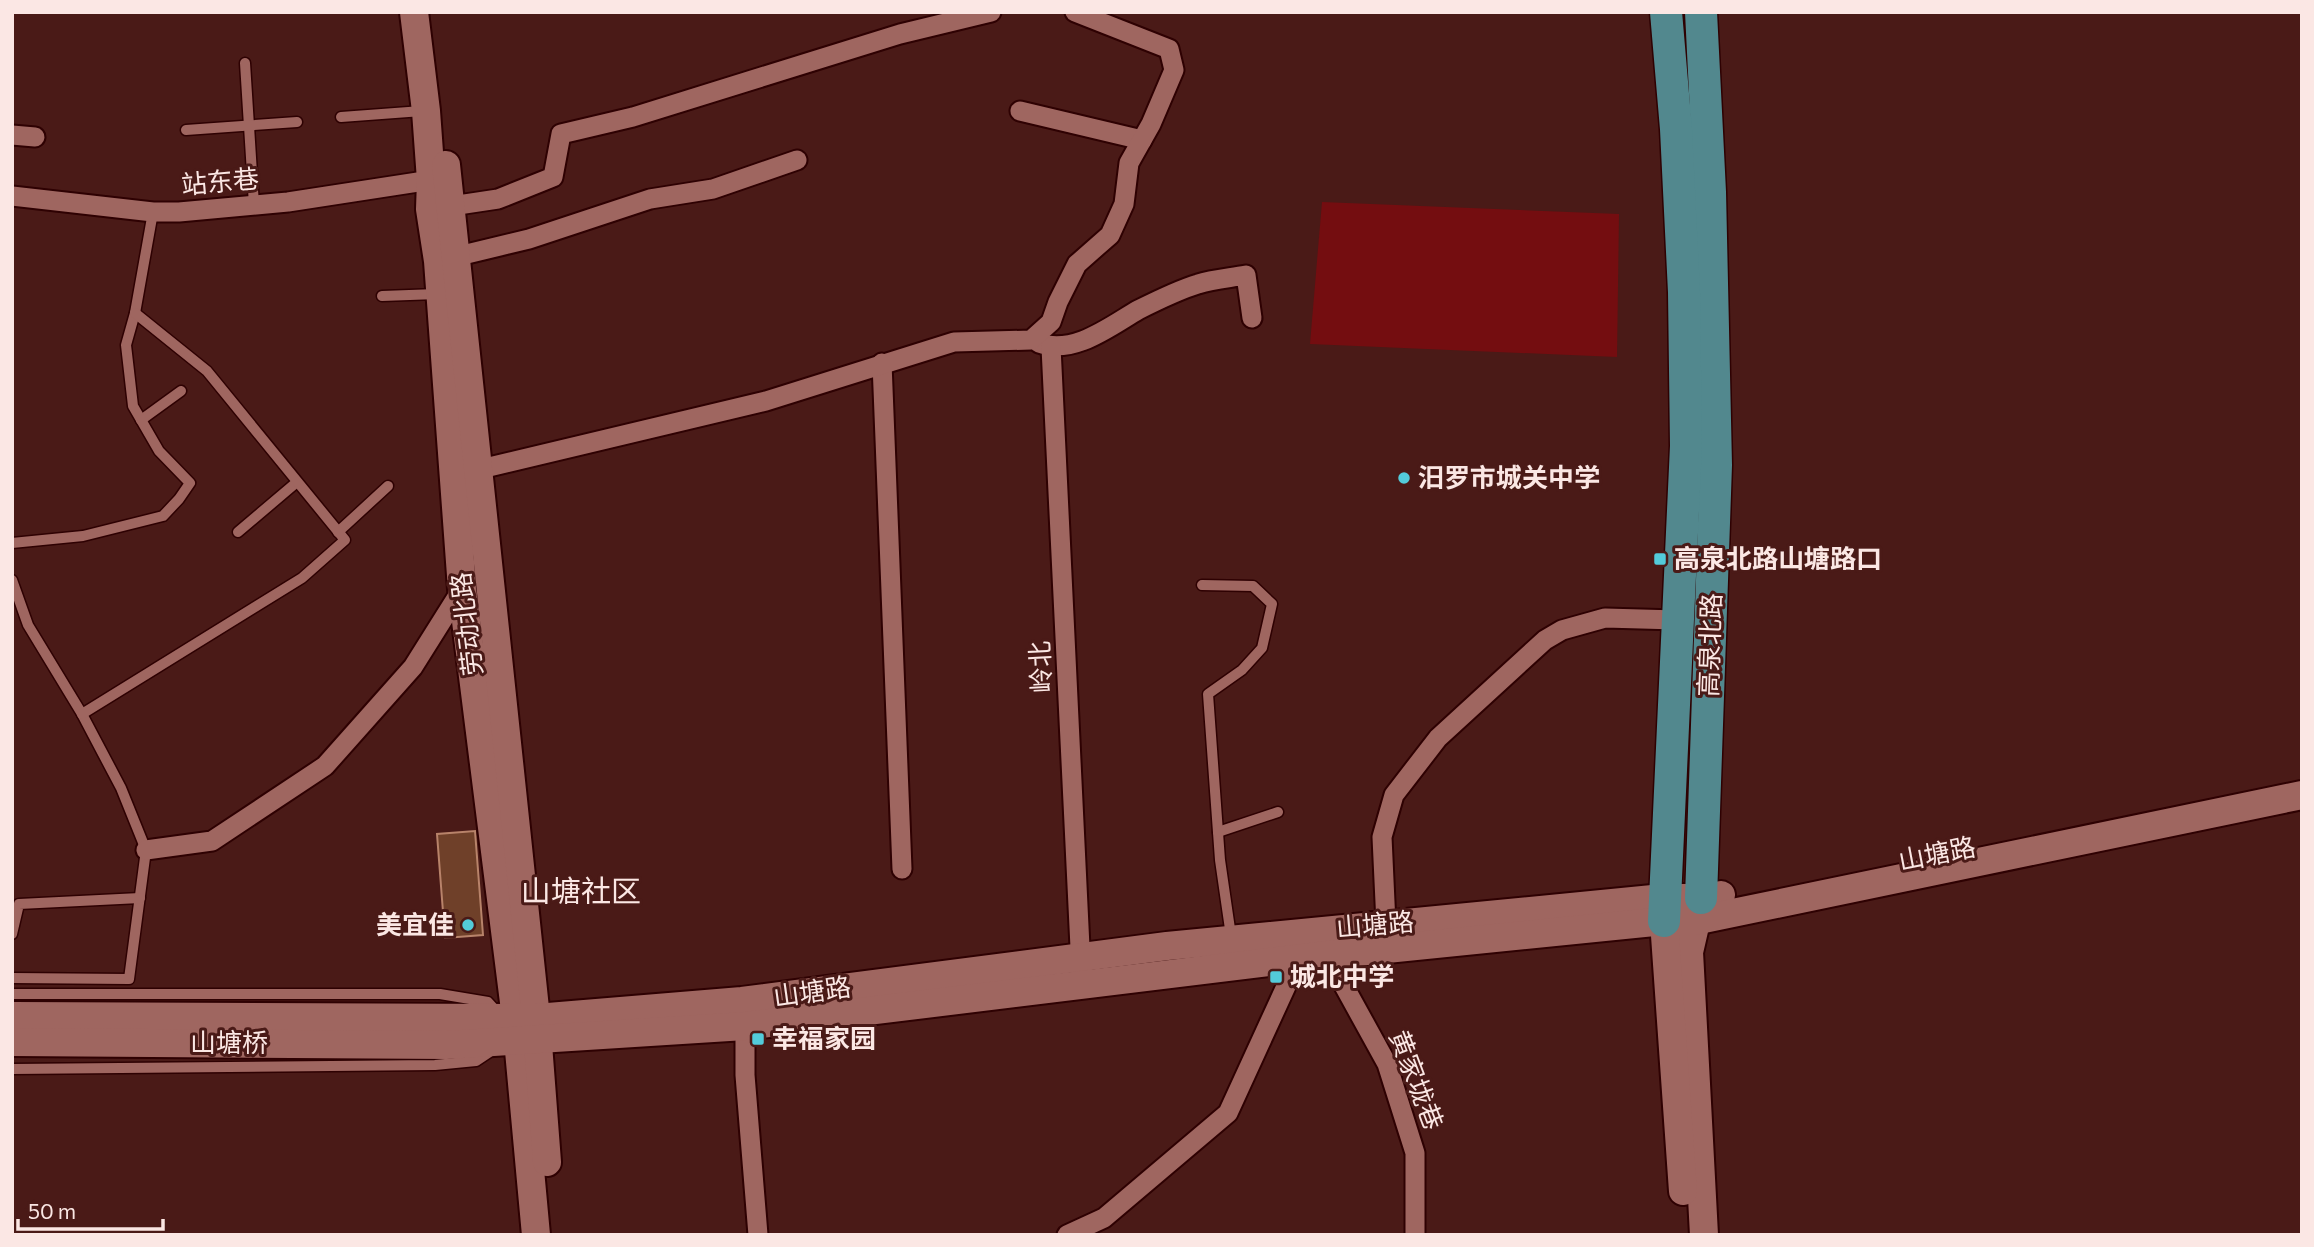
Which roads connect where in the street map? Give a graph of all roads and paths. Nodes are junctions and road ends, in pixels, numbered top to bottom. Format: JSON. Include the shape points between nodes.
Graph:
{"nodes":[{"id":1,"x":414,"y":12,"type":"edge"},
{"id":2,"x":429,"y":12,"type":"edge"},
{"id":3,"x":991,"y":12,"type":"edge"},
{"id":4,"x":1075,"y":12,"type":"edge"},
{"id":5,"x":1666,"y":12,"type":"edge"},
{"id":6,"x":1701,"y":12,"type":"edge"},
{"id":7,"x":245,"y":63,"type":"dead end"},
{"id":8,"x":426,"y":111,"type":"junction"},
{"id":9,"x":1020,"y":111,"type":"dead end"},
{"id":10,"x":341,"y":117,"type":"dead end"},
{"id":11,"x":297,"y":122,"type":"dead end"},
{"id":12,"x":250,"y":125,"type":"junction"},
{"id":13,"x":186,"y":130,"type":"dead end"},
{"id":14,"x":12,"y":135,"type":"edge"},
{"id":15,"x":34,"y":137,"type":"dead end"},
{"id":16,"x":1142,"y":139,"type":"junction"},
{"id":17,"x":797,"y":160,"type":"dead end"},
{"id":18,"x":431,"y":180,"type":"junction"},
{"id":19,"x":12,"y":196,"type":"edge"},
{"id":20,"x":254,"y":205,"type":"junction"},
{"id":21,"x":441,"y":207,"type":"junction"},
{"id":22,"x":153,"y":212,"type":"junction"},
{"id":23,"x":447,"y":259,"type":"junction"},
{"id":24,"x":441,"y":294,"type":"junction"},
{"id":25,"x":382,"y":296,"type":"dead end"},
{"id":26,"x":135,"y":313,"type":"junction"},
{"id":27,"x":1252,"y":318,"type":"dead end"},
{"id":28,"x":1031,"y":340,"type":"junction"},
{"id":29,"x":1051,"y":347,"type":"junction"},
{"id":30,"x":882,"y":363,"type":"junction"},
{"id":31,"x":181,"y":391,"type":"dead end"},
{"id":32,"x":141,"y":420,"type":"junction"},
{"id":33,"x":465,"y":472,"type":"junction"},
{"id":34,"x":297,"y":482,"type":"junction"},
{"id":35,"x":388,"y":486,"type":"dead end"},
{"id":36,"x":238,"y":532,"type":"dead end"},
{"id":37,"x":338,"y":532,"type":"junction"},
{"id":38,"x":12,"y":543,"type":"edge"},
{"id":39,"x":12,"y":580,"type":"edge"},
{"id":40,"x":1202,"y":584,"type":"dead end"},
{"id":41,"x":462,"y":589,"type":"junction"},
{"id":42,"x":1677,"y":620,"type":"junction"},
{"id":43,"x":82,"y":714,"type":"junction"},
{"id":44,"x":2302,"y":785,"type":"edge"},
{"id":45,"x":2302,"y":794,"type":"edge"},
{"id":46,"x":1278,"y":812,"type":"dead end"},
{"id":47,"x":1218,"y":832,"type":"junction"},
{"id":48,"x":146,"y":850,"type":"junction"},
{"id":49,"x":902,"y":869,"type":"dead end"},
{"id":50,"x":140,"y":898,"type":"junction"},
{"id":51,"x":1681,"y":910,"type":"junction"},
{"id":52,"x":1386,"y":924,"type":"junction"},
{"id":53,"x":12,"y":934,"type":"edge"},
{"id":54,"x":1231,"y":939,"type":"junction"},
{"id":55,"x":1082,"y":956,"type":"junction"},
{"id":56,"x":1313,"y":956,"type":"junction"},
{"id":57,"x":12,"y":978,"type":"edge"},
{"id":58,"x":1081,"y":985,"type":"junction"},
{"id":59,"x":12,"y":994,"type":"edge"},
{"id":60,"x":12,"y":1016,"type":"edge"},
{"id":61,"x":443,"y":1017,"type":"joint"},
{"id":62,"x":746,"y":1026,"type":"junction"},
{"id":63,"x":519,"y":1029,"type":"junction"},
{"id":64,"x":12,"y":1042,"type":"edge"},
{"id":65,"x":446,"y":1045,"type":"joint"},
{"id":66,"x":12,"y":1069,"type":"edge"},
{"id":67,"x":536,"y":1235,"type":"edge"},
{"id":68,"x":553,"y":1235,"type":"edge"},
{"id":69,"x":758,"y":1235,"type":"edge"},
{"id":70,"x":1066,"y":1235,"type":"edge"},
{"id":71,"x":1415,"y":1235,"type":"edge"},
{"id":72,"x":1686,"y":1235,"type":"edge"},
{"id":73,"x":1704,"y":1235,"type":"edge"}],
"edges":[{"from":1,"to":8,"type":"street","name":"劳动北路"},
{"from":2,"to":21,"type":"street","name":"劳动北路"},
{"from":3,"to":21,"type":"street","via":[[900,34],[633,117],[561,134],[553,177],[498,199]]},
{"from":4,"to":16,"type":"street","via":[[1169,50],[1174,70]]},
{"from":5,"to":42,"type":"main road","name":"高泉北路","via":[[1684,292],[1686,446]]},
{"from":6,"to":51,"type":"main road","name":"高泉北路","via":[[1716,465]]},
{"from":7,"to":12,"type":"lane"},
{"from":8,"to":10,"type":"lane"},
{"from":8,"to":18,"type":"street","name":"劳动北路"},
{"from":9,"to":16,"type":"street"},
{"from":11,"to":12,"type":"lane"},
{"from":12,"to":13,"type":"lane"},
{"from":12,"to":20,"type":"lane"},
{"from":14,"to":15,"type":"street"},
{"from":16,"to":28,"type":"street","via":[[1129,163],[1124,204],[1110,235],[1077,264],[1051,322]]},
{"from":17,"to":23,"type":"street","via":[[713,189],[650,199],[529,239]]},
{"from":18,"to":20,"type":"street","name":"站东巷"},
{"from":18,"to":21,"type":"street","name":"劳动北路"},
{"from":19,"to":22,"type":"street","name":"站东巷"},
{"from":20,"to":22,"type":"street","name":"站东巷"},
{"from":21,"to":23,"type":"street","name":"劳动北路"},
{"from":22,"to":26,"type":"lane"},
{"from":23,"to":24,"type":"street","name":"劳动北路"},
{"from":23,"to":33,"type":"street","name":"劳动北路"},
{"from":24,"to":25,"type":"lane"},
{"from":24,"to":33,"type":"street","name":"劳动北路"},
{"from":26,"to":32,"type":"lane","via":[[126,345],[133,406]]},
{"from":26,"to":34,"type":"lane","via":[[207,371]]},
{"from":27,"to":29,"type":"street","via":[[1246,275],[1198,284],[1105,330]]},
{"from":28,"to":29,"type":"street"},
{"from":28,"to":30,"type":"street","via":[[954,342]]},
{"from":29,"to":55,"type":"street","name":"岭北"},
{"from":30,"to":33,"type":"street","via":[[766,401]]},
{"from":30,"to":49,"type":"street"},
{"from":31,"to":32,"type":"lane"},
{"from":32,"to":38,"type":"lane","via":[[159,451],[190,483],[163,516],[83,536]]},
{"from":33,"to":41,"type":"street","name":"劳动北路"},
{"from":33,"to":63,"type":"street","name":"劳动北路"},
{"from":34,"to":36,"type":"lane"},
{"from":34,"to":37,"type":"lane"},
{"from":35,"to":37,"type":"lane"},
{"from":37,"to":43,"type":"lane","via":[[345,540],[302,578]]},
{"from":39,"to":43,"type":"lane","via":[[28,625]]},
{"from":40,"to":47,"type":"lane","via":[[1253,586],[1272,604],[1262,648],[1242,670],[1208,694]]},
{"from":41,"to":48,"type":"street","via":[[413,667],[325,766],[212,841]]},
{"from":41,"to":63,"type":"street","name":"劳动北路"},
{"from":42,"to":51,"type":"main road","name":"高泉北路"},
{"from":42,"to":52,"type":"street","via":[[1605,618],[1562,630],[1545,640],[1438,738],[1394,795],[1382,837]]},
{"from":43,"to":48,"type":"lane","via":[[121,788]]},
{"from":44,"to":51,"type":"street","name":"山塘路"},
{"from":45,"to":51,"type":"street","name":"山塘路","via":[[1700,918]]},
{"from":46,"to":47,"type":"lane"},
{"from":47,"to":54,"type":"lane"},
{"from":48,"to":50,"type":"lane"},
{"from":50,"to":53,"type":"lane","via":[[19,904]]},
{"from":50,"to":57,"type":"lane","via":[[129,979]]},
{"from":51,"to":52,"type":"street","name":"山塘路"},
{"from":51,"to":56,"type":"street","name":"山塘路"},
{"from":51,"to":72,"type":"street","name":"高泉北路"},
{"from":51,"to":73,"type":"street","name":"高泉北路","via":[[1689,952]]},
{"from":52,"to":54,"type":"street","name":"山塘路"},
{"from":54,"to":55,"type":"street","name":"山塘路"},
{"from":55,"to":58,"type":"street","name":"岭北"},
{"from":55,"to":63,"type":"street","name":"山塘路"},
{"from":56,"to":58,"type":"street","name":"山塘路"},
{"from":56,"to":70,"type":"street","via":[[1228,1113],[1104,1218]]},
{"from":56,"to":71,"type":"street","name":"黄家垅巷","via":[[1387,1064],[1415,1153]]},
{"from":58,"to":62,"type":"street","name":"山塘路"},
{"from":59,"to":63,"type":"lane","via":[[440,994],[488,1002]]},
{"from":60,"to":61,"type":"street","name":"山塘桥"},
{"from":61,"to":63,"type":"street","name":"山塘路"},
{"from":62,"to":63,"type":"street","name":"山塘路"},
{"from":62,"to":69,"type":"street","via":[[745,1075]]},
{"from":63,"to":65,"type":"street","name":"山塘路"},
{"from":63,"to":66,"type":"lane","via":[[476,1061],[435,1065]]},
{"from":63,"to":67,"type":"street","name":"劳动北路"},
{"from":63,"to":68,"type":"street","name":"劳动北路"},
{"from":64,"to":65,"type":"street","name":"山塘桥"}]}
